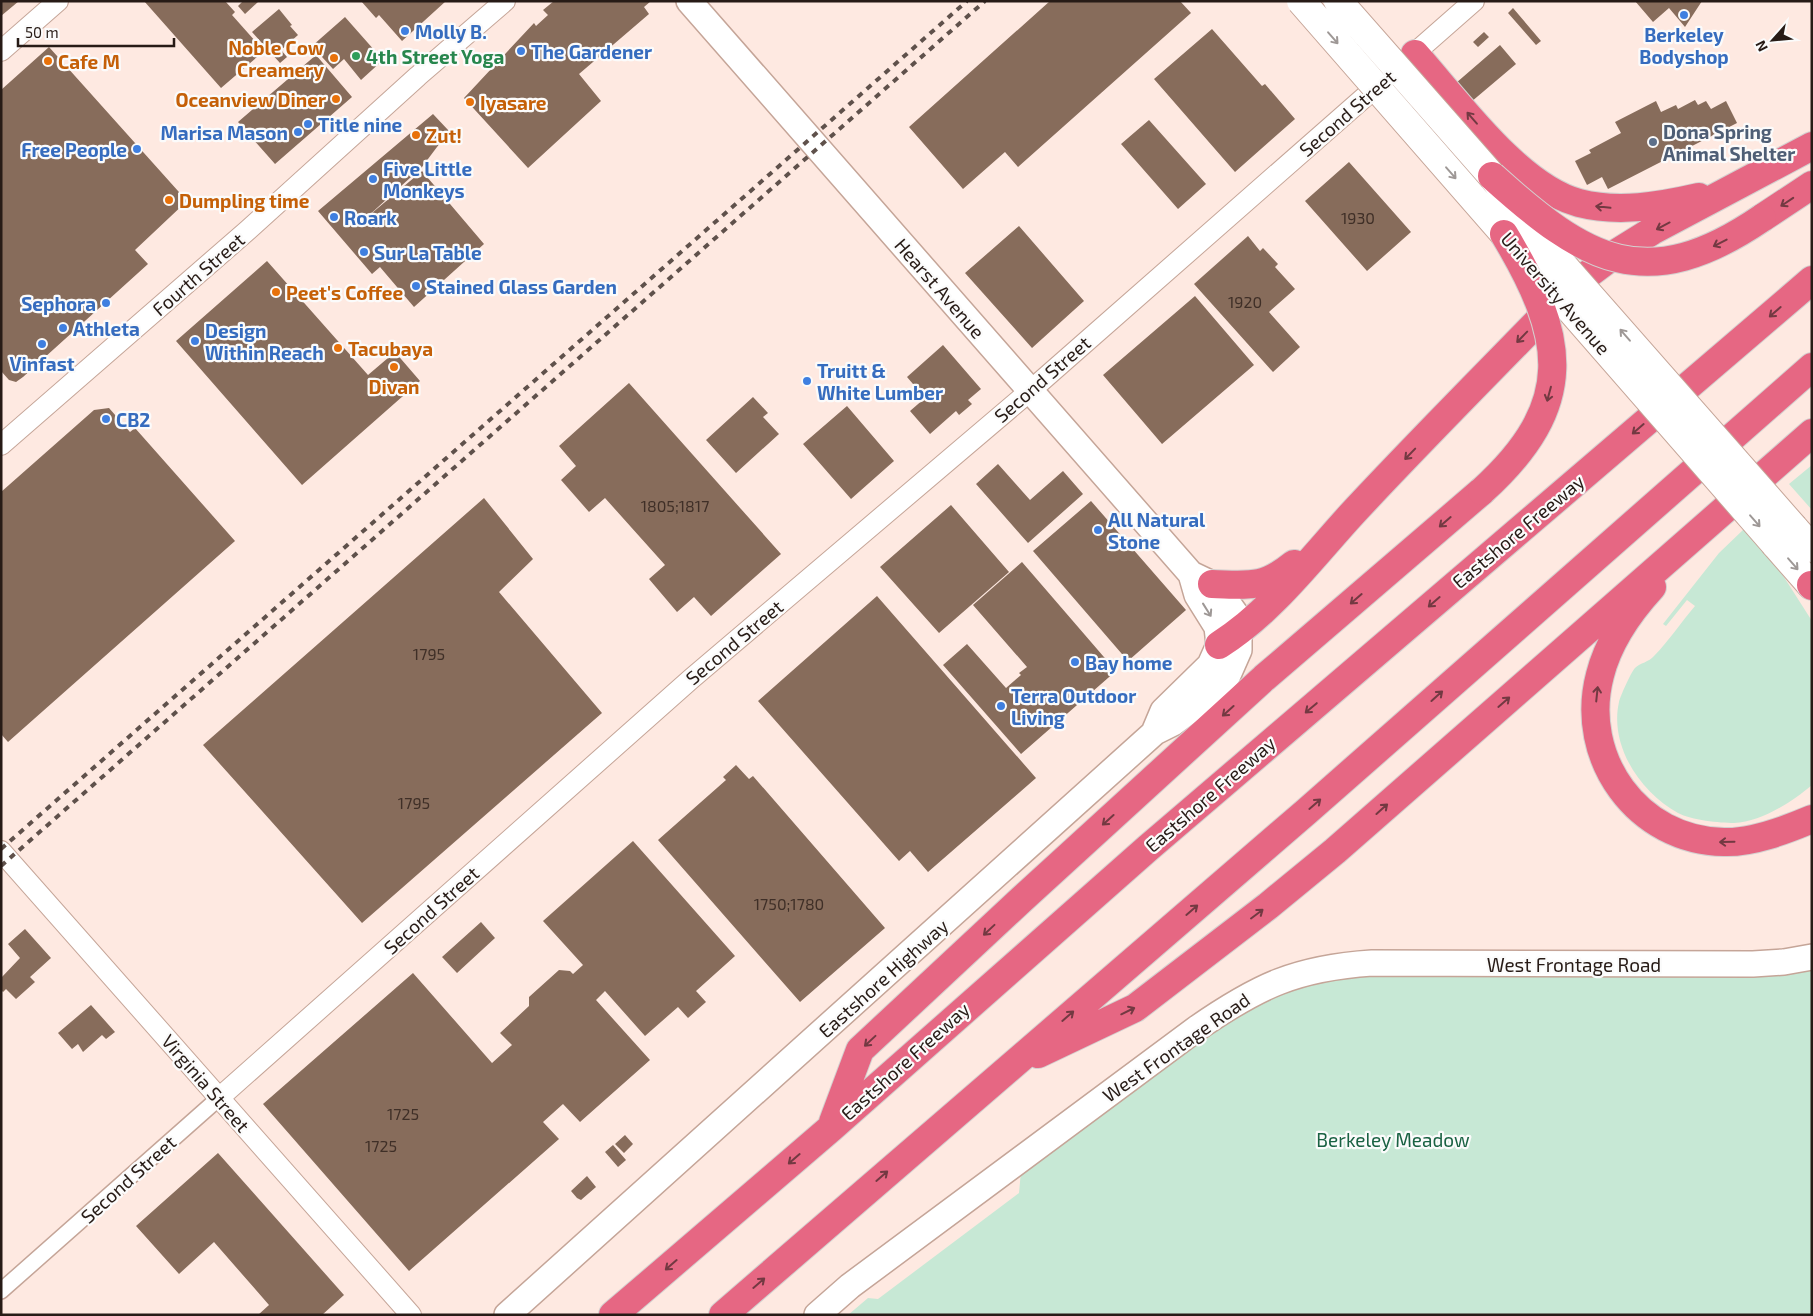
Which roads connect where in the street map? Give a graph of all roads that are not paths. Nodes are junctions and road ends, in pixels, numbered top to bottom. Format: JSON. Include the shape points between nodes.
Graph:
{"nodes":[{"id":1,"x":58,"y":1,"type":"edge"},
{"id":2,"x":505,"y":1,"type":"edge"},
{"id":3,"x":689,"y":1,"type":"edge"},
{"id":4,"x":1301,"y":1,"type":"edge"},
{"id":5,"x":1338,"y":1,"type":"edge"},
{"id":6,"x":1474,"y":1,"type":"edge"},
{"id":7,"x":1,"y":51,"type":"edge"},
{"id":8,"x":1415,"y":54,"type":"junction"},
{"id":9,"x":1812,"y":146,"type":"edge"},
{"id":10,"x":1768,"y":170,"type":"junction"},
{"id":11,"x":1492,"y":176,"type":"junction"},
{"id":12,"x":1812,"y":185,"type":"edge"},
{"id":13,"x":1504,"y":234,"type":"junction"},
{"id":14,"x":1812,"y":280,"type":"edge"},
{"id":15,"x":1812,"y":367,"type":"edge"},
{"id":16,"x":1030,"y":391,"type":"junction"},
{"id":17,"x":1810,"y":435,"type":"edge"},
{"id":18,"x":1,"y":445,"type":"edge"},
{"id":19,"x":1722,"y":511,"type":"junction"},
{"id":20,"x":1352,"y":514,"type":"junction"},
{"id":21,"x":1794,"y":540,"type":"edge"},
{"id":22,"x":1202,"y":579,"type":"junction"},
{"id":23,"x":1812,"y":585,"type":"edge"},
{"id":24,"x":1229,"y":639,"type":"junction"},
{"id":25,"x":1812,"y":806,"type":"edge"},
{"id":26,"x":1812,"y":819,"type":"edge"},
{"id":27,"x":1775,"y":832,"type":"junction"},
{"id":28,"x":1,"y":851,"type":"edge"},
{"id":29,"x":1812,"y":957,"type":"edge"},
{"id":30,"x":1005,"y":1070,"type":"junction"},
{"id":31,"x":219,"y":1098,"type":"junction"},
{"id":32,"x":831,"y":1128,"type":"junction"},
{"id":33,"x":1,"y":1292,"type":"edge"},
{"id":34,"x":411,"y":1315,"type":"edge"},
{"id":35,"x":507,"y":1315,"type":"edge"},
{"id":36,"x":613,"y":1315,"type":"edge"},
{"id":37,"x":723,"y":1315,"type":"edge"},
{"id":38,"x":817,"y":1315,"type":"edge"}],
"edges":[{"from":1,"to":7,"type":"street"},
{"from":2,"to":18,"type":"street","name":"Fourth Street"},
{"from":3,"to":16,"type":"street","name":"Hearst Avenue"},
{"from":4,"to":13,"type":"main road","name":"University Avenue","one_way":true,"bridge":true},
{"from":5,"to":11,"type":"main road","name":"University Avenue","bridge":true},
{"from":6,"to":8,"type":"street","name":"Second Street"},
{"from":10,"to":8,"type":"highway","one_way":true,"via":[[1714,193],[1665,204],[1626,208],[1578,203],[1550,190],[1512,162]]},
{"from":8,"to":16,"type":"street","name":"Second Street"},
{"from":9,"to":10,"type":"highway"},
{"from":10,"to":20,"type":"highway","one_way":true,"via":[[1652,231],[1579,280]]},
{"from":12,"to":11,"type":"highway","one_way":true,"bridge":true,"via":[[1723,242],[1687,256],[1649,262],[1623,260],[1598,253],[1564,235]]},
{"from":21,"to":11,"type":"main road","name":"University Avenue","one_way":true,"bridge":true,"via":[[1532,230]]},
{"from":13,"to":21,"type":"main road","name":"University Avenue","one_way":true,"bridge":true},
{"from":13,"to":32,"type":"highway","one_way":true,"bridge":true,"via":[[1523,266],[1547,320],[1552,347],[1552,374],[1546,402],[1526,441],[1482,490],[1264,678],[860,1050]]},
{"from":14,"to":32,"type":"highway","name":"Eastshore Freeway","one_way":true,"via":[[1163,835]]},
{"from":30,"to":15,"type":"highway","one_way":true},
{"from":16,"to":22,"type":"street","name":"Hearst Avenue"},
{"from":16,"to":31,"type":"street","name":"Second Street","via":[[684,684]]},
{"from":17,"to":19,"type":"highway"},
{"from":27,"to":19,"type":"highway","one_way":true,"via":[[1737,842],[1712,842],[1688,837],[1660,824],[1637,808],[1617,783],[1605,759],[1597,728],[1596,700],[1600,675],[1616,639],[1648,591]]},
{"from":30,"to":19,"type":"highway","one_way":true,"via":[[1135,1008],[1268,906]]},
{"from":20,"to":22,"type":"highway","via":[[1274,578],[1249,586]]},
{"from":20,"to":24,"type":"highway","via":[[1298,574]]},
{"from":21,"to":23,"type":"main road","name":"University Avenue","one_way":true},
{"from":22,"to":24,"type":"street","name":"Hearst Avenue","via":[[1222,595],[1235,613]]},
{"from":24,"to":35,"type":"street","name":"Eastshore Highway","via":[[1238,650],[1228,675],[1202,701],[1155,732]]},
{"from":25,"to":27,"type":"highway"},
{"from":26,"to":27,"type":"highway"},
{"from":28,"to":31,"type":"street","name":"Virginia Street"},
{"from":29,"to":38,"type":"street","name":"West Frontage Road","via":[[1736,965],[1372,963],[1330,967],[1284,979],[1250,994],[1196,1029],[850,1286]]},
{"from":37,"to":30,"type":"highway","one_way":true},
{"from":31,"to":33,"type":"street","name":"Second Street"},
{"from":31,"to":34,"type":"street","name":"Virginia Street"},
{"from":32,"to":36,"type":"highway","name":"Eastshore Freeway","one_way":true}]}
